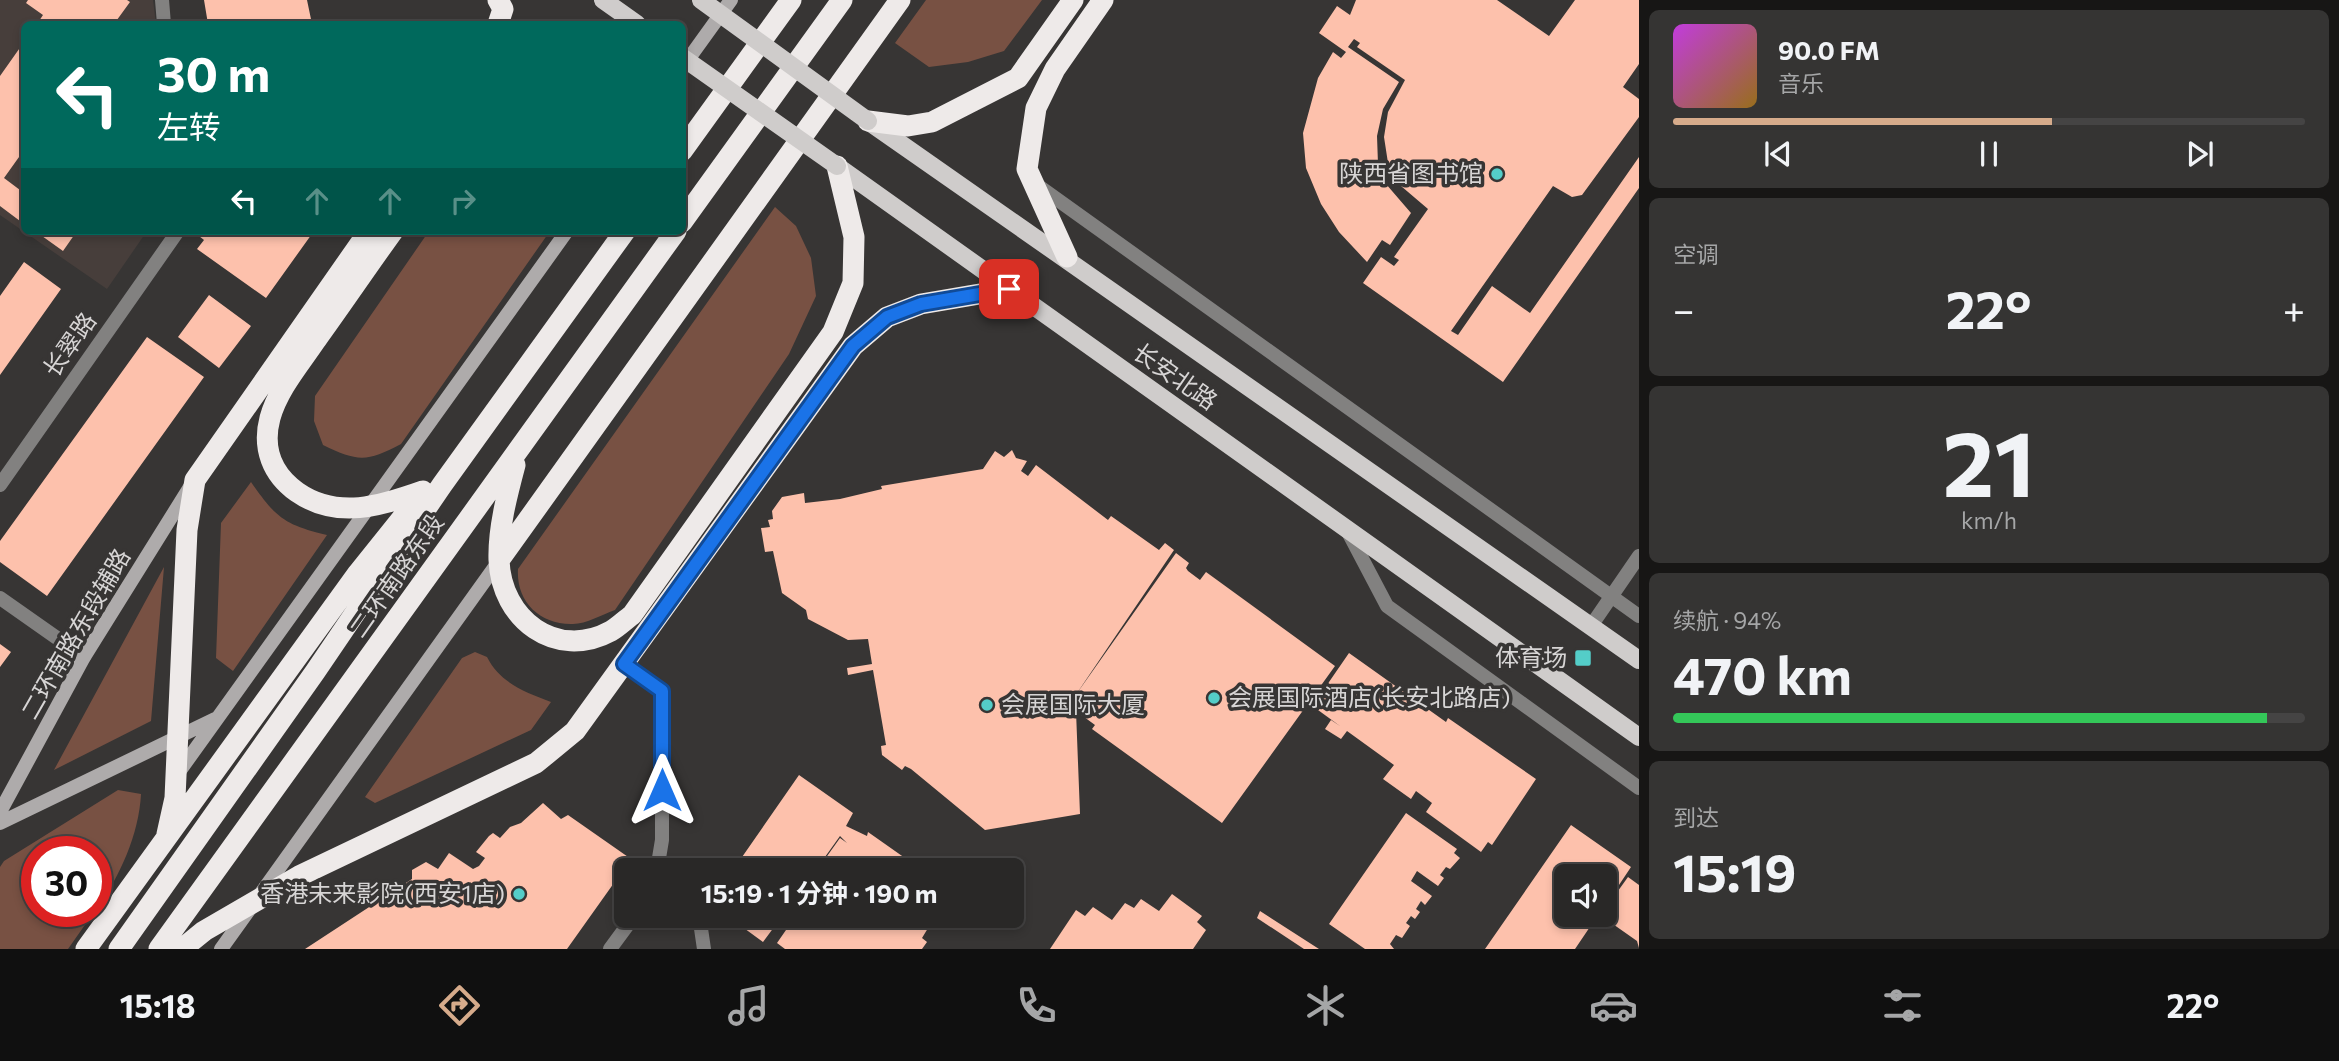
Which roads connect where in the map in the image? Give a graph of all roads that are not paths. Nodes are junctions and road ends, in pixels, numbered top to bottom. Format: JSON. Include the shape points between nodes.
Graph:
{"nodes":[{"id":1,"x":162,"y":0,"type":"edge"},
{"id":2,"x":498,"y":0,"type":"edge"},
{"id":3,"x":603,"y":0,"type":"edge"},
{"id":4,"x":701,"y":0,"type":"edge"},
{"id":5,"x":731,"y":0,"type":"edge"},
{"id":6,"x":791,"y":0,"type":"edge"},
{"id":7,"x":842,"y":0,"type":"edge"},
{"id":8,"x":900,"y":0,"type":"edge"},
{"id":9,"x":1073,"y":0,"type":"edge"},
{"id":10,"x":1103,"y":0,"type":"edge"},
{"id":11,"x":164,"y":21,"type":"edge"},
{"id":12,"x":499,"y":21,"type":"edge"},
{"id":13,"x":633,"y":21,"type":"edge"},
{"id":14,"x":686,"y":60,"type":"edge"},
{"id":15,"x":686,"y":62,"type":"edge"},
{"id":16,"x":869,"y":121,"type":"junction"},
{"id":17,"x":686,"y":145,"type":"edge"},
{"id":18,"x":837,"y":166,"type":"junction"},
{"id":19,"x":1031,"y":181,"type":"junction"},
{"id":20,"x":686,"y":216,"type":"edge"},
{"id":21,"x":175,"y":235,"type":"edge"},
{"id":22,"x":366,"y":235,"type":"edge"},
{"id":23,"x":390,"y":235,"type":"edge"},
{"id":24,"x":564,"y":235,"type":"edge"},
{"id":25,"x":622,"y":235,"type":"edge"},
{"id":26,"x":673,"y":235,"type":"edge"},
{"id":27,"x":1067,"y":257,"type":"junction"},
{"id":28,"x":1009,"y":289,"type":"junction"},
{"id":29,"x":519,"y":450,"type":"junction"},
{"id":30,"x":195,"y":480,"type":"junction"},
{"id":31,"x":0,"y":485,"type":"edge"},
{"id":32,"x":432,"y":488,"type":"junction"},
{"id":33,"x":370,"y":506,"type":"junction"},
{"id":34,"x":1346,"y":529,"type":"junction"},
{"id":35,"x":1639,"y":556,"type":"edge"},
{"id":36,"x":499,"y":561,"type":"junction"},
{"id":37,"x":1611,"y":596,"type":"junction"},
{"id":38,"x":0,"y":598,"type":"edge"},
{"id":39,"x":1639,"y":616,"type":"edge"},
{"id":40,"x":1591,"y":626,"type":"junction"},
{"id":41,"x":84,"y":657,"type":"junction"},
{"id":42,"x":1639,"y":660,"type":"edge"},
{"id":43,"x":624,"y":664,"type":"junction"},
{"id":44,"x":216,"y":719,"type":"junction"},
{"id":45,"x":1639,"y":737,"type":"edge"},
{"id":46,"x":177,"y":738,"type":"junction"},
{"id":47,"x":176,"y":778,"type":"junction"},
{"id":48,"x":1639,"y":788,"type":"edge"},
{"id":49,"x":0,"y":812,"type":"edge"},
{"id":50,"x":0,"y":823,"type":"edge"},
{"id":51,"x":167,"y":834,"type":"junction"},
{"id":52,"x":659,"y":858,"type":"edge"},
{"id":53,"x":261,"y":898,"type":"junction"},
{"id":54,"x":625,"y":928,"type":"edge"},
{"id":55,"x":701,"y":928,"type":"edge"},
{"id":56,"x":86,"y":949,"type":"edge"},
{"id":57,"x":119,"y":949,"type":"edge"},
{"id":58,"x":159,"y":949,"type":"edge"},
{"id":59,"x":182,"y":949,"type":"edge"},
{"id":60,"x":221,"y":949,"type":"edge"},
{"id":61,"x":610,"y":949,"type":"edge"},
{"id":62,"x":704,"y":949,"type":"edge"}],
"edges":[{"from":1,"to":11,"type":"street"},
{"from":2,"to":12,"type":"highway","via":[[503,9]]},
{"from":3,"to":13,"type":"main road"},
{"from":4,"to":16,"type":"main road","name":"长安北路","bridge":true},
{"from":5,"to":15,"type":"main road"},
{"from":6,"to":17,"type":"highway"},
{"from":7,"to":20,"type":"highway"},
{"from":8,"to":36,"type":"highway"},
{"from":9,"to":16,"type":"highway","via":[[1018,78],[932,122],[908,126]]},
{"from":10,"to":19,"type":"highway","via":[[1055,69],[1036,108],[1027,169]]},
{"from":14,"to":18,"type":"main road","name":"长安北路","bridge":true},
{"from":16,"to":27,"type":"main road","name":"长安北路"},
{"from":18,"to":28,"type":"main road","name":"长安北路"},
{"from":18,"to":36,"type":"highway","via":[[854,237],[853,283],[832,332],[632,615],[610,632],[556,640],[533,630],[516,612]]},
{"from":19,"to":27,"type":"highway"},
{"from":19,"to":37,"type":"street"},
{"from":21,"to":31,"type":"street","name":"长翠路"},
{"from":22,"to":30,"type":"highway"},
{"from":23,"to":33,"type":"highway","via":[[284,387],[270,417],[267,439],[281,481],[301,495],[320,506]]},
{"from":24,"to":33,"type":"main road"},
{"from":25,"to":32,"type":"highway","name":"二环南路东段"},
{"from":26,"to":29,"type":"highway","name":"二环南路东段"},
{"from":27,"to":40,"type":"main road","name":"长安北路"},
{"from":28,"to":34,"type":"main road","name":"长安北路"},
{"from":28,"to":43,"type":"highway","via":[[921,304],[887,317],[853,346]]},
{"from":29,"to":36,"type":"highway","via":[[506,496]]},
{"from":29,"to":58,"type":"highway","name":"二环南路东段"},
{"from":30,"to":41,"type":"main road","name":"二环南路东段辅路"},
{"from":30,"to":46,"type":"highway","via":[[187,530]]},
{"from":32,"to":33,"type":"highway"},
{"from":32,"to":51,"type":"highway","via":[[358,573]]},
{"from":32,"to":57,"type":"highway","name":"二环南路东段"},
{"from":33,"to":44,"type":"main road"},
{"from":34,"to":45,"type":"main road","name":"长安北路"},
{"from":34,"to":48,"type":"street","via":[[1387,606]]},
{"from":35,"to":37,"type":"street"},
{"from":36,"to":53,"type":"main road"},
{"from":37,"to":39,"type":"street"},
{"from":37,"to":40,"type":"street"},
{"from":38,"to":41,"type":"street"},
{"from":40,"to":42,"type":"main road","name":"长安北路"},
{"from":41,"to":49,"type":"main road","name":"二环南路东段辅路"},
{"from":43,"to":52,"type":"street","via":[[662,691]]},
{"from":43,"to":53,"type":"highway","via":[[575,731],[536,763]]},
{"from":44,"to":46,"type":"main road"},
{"from":44,"to":47,"type":"main road"},
{"from":46,"to":47,"type":"highway"},
{"from":46,"to":50,"type":"main road"},
{"from":47,"to":51,"type":"highway"},
{"from":51,"to":56,"type":"highway"},
{"from":53,"to":59,"type":"highway"},
{"from":53,"to":60,"type":"main road"},
{"from":54,"to":61,"type":"street"},
{"from":55,"to":62,"type":"street"}]}
